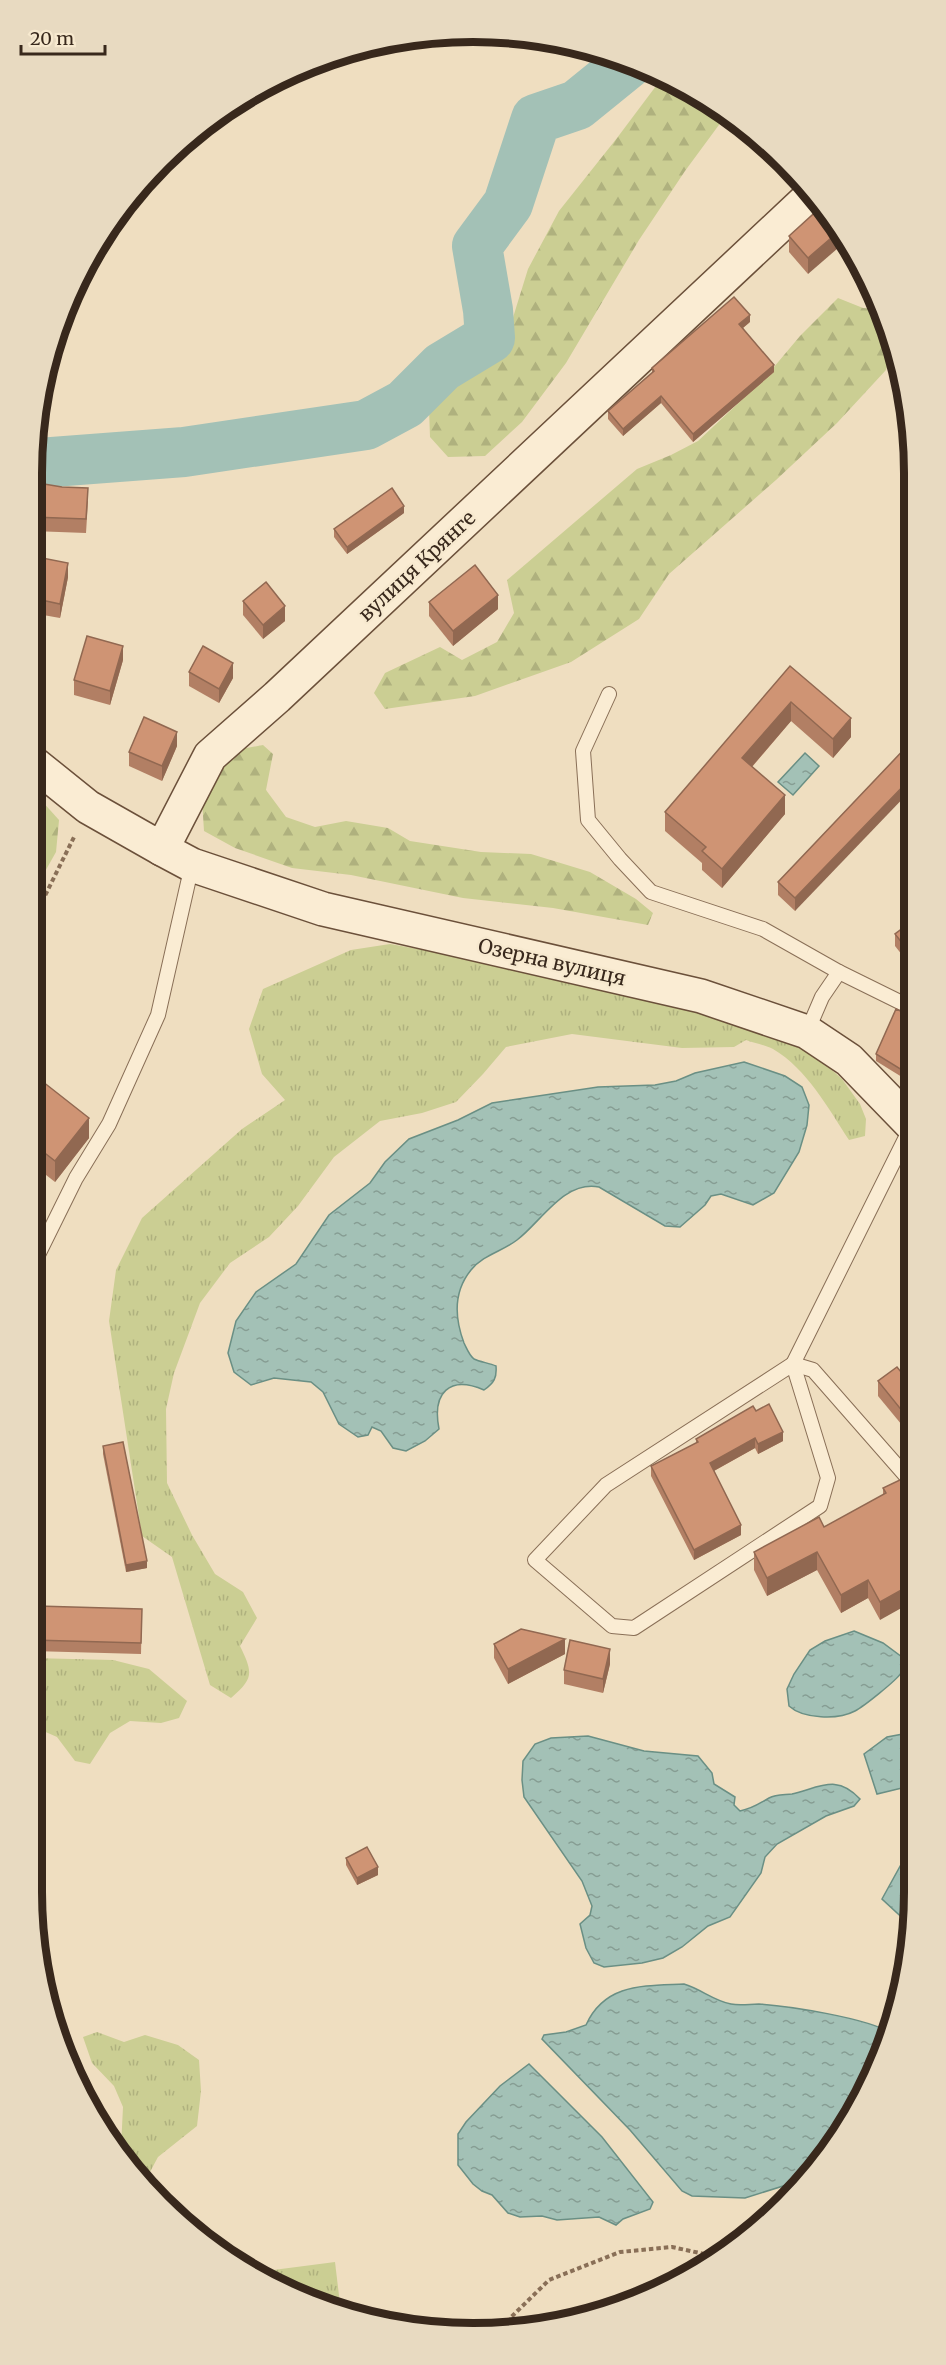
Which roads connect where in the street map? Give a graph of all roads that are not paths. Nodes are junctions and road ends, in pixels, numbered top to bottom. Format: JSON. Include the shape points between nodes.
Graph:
{"nodes":[{"id":1,"x":806,"y":200,"type":"edge"},
{"id":2,"x":609,"y":694,"type":"dead end"},
{"id":3,"x":42,"y":770,"type":"edge"},
{"id":4,"x":162,"y":849,"type":"junction"},
{"id":5,"x":192,"y":865,"type":"junction"},
{"id":6,"x":839,"y":972,"type":"junction"},
{"id":7,"x":904,"y":1004,"type":"edge"},
{"id":8,"x":807,"y":1032,"type":"junction"},
{"id":9,"x":904,"y":1117,"type":"edge"},
{"id":10,"x":904,"y":1141,"type":"edge"},
{"id":11,"x":42,"y":1247,"type":"edge"},
{"id":12,"x":794,"y":1364,"type":"junction"},
{"id":13,"x":904,"y":1473,"type":"edge"}],
"edges":[{"from":1,"to":4,"type":"street","name":"вулиця Крянге","via":[[210,756]]},
{"from":2,"to":6,"type":"lane","via":[[583,751],[588,820],[620,859],[651,892],[763,929]]},
{"from":3,"to":4,"type":"street","via":[[88,807]]},
{"from":4,"to":5,"type":"street","name":"Озерна вулиця"},
{"from":5,"to":8,"type":"street","name":"Озерна вулиця","via":[[323,909],[701,996]]},
{"from":5,"to":11,"type":"lane","via":[[158,1015],[109,1124],[76,1178]]},
{"from":6,"to":7,"type":"lane"},
{"from":6,"to":8,"type":"lane","via":[[822,997]]},
{"from":8,"to":9,"type":"street","name":"Озерна вулиця","via":[[849,1060]]},
{"from":10,"to":12,"type":"lane"},
{"from":12,"to":12,"type":"lane","via":[[828,1478],[820,1506],[634,1628],[612,1626],[535,1560],[606,1485]]},
{"from":12,"to":13,"type":"lane","via":[[813,1370]]}]}
